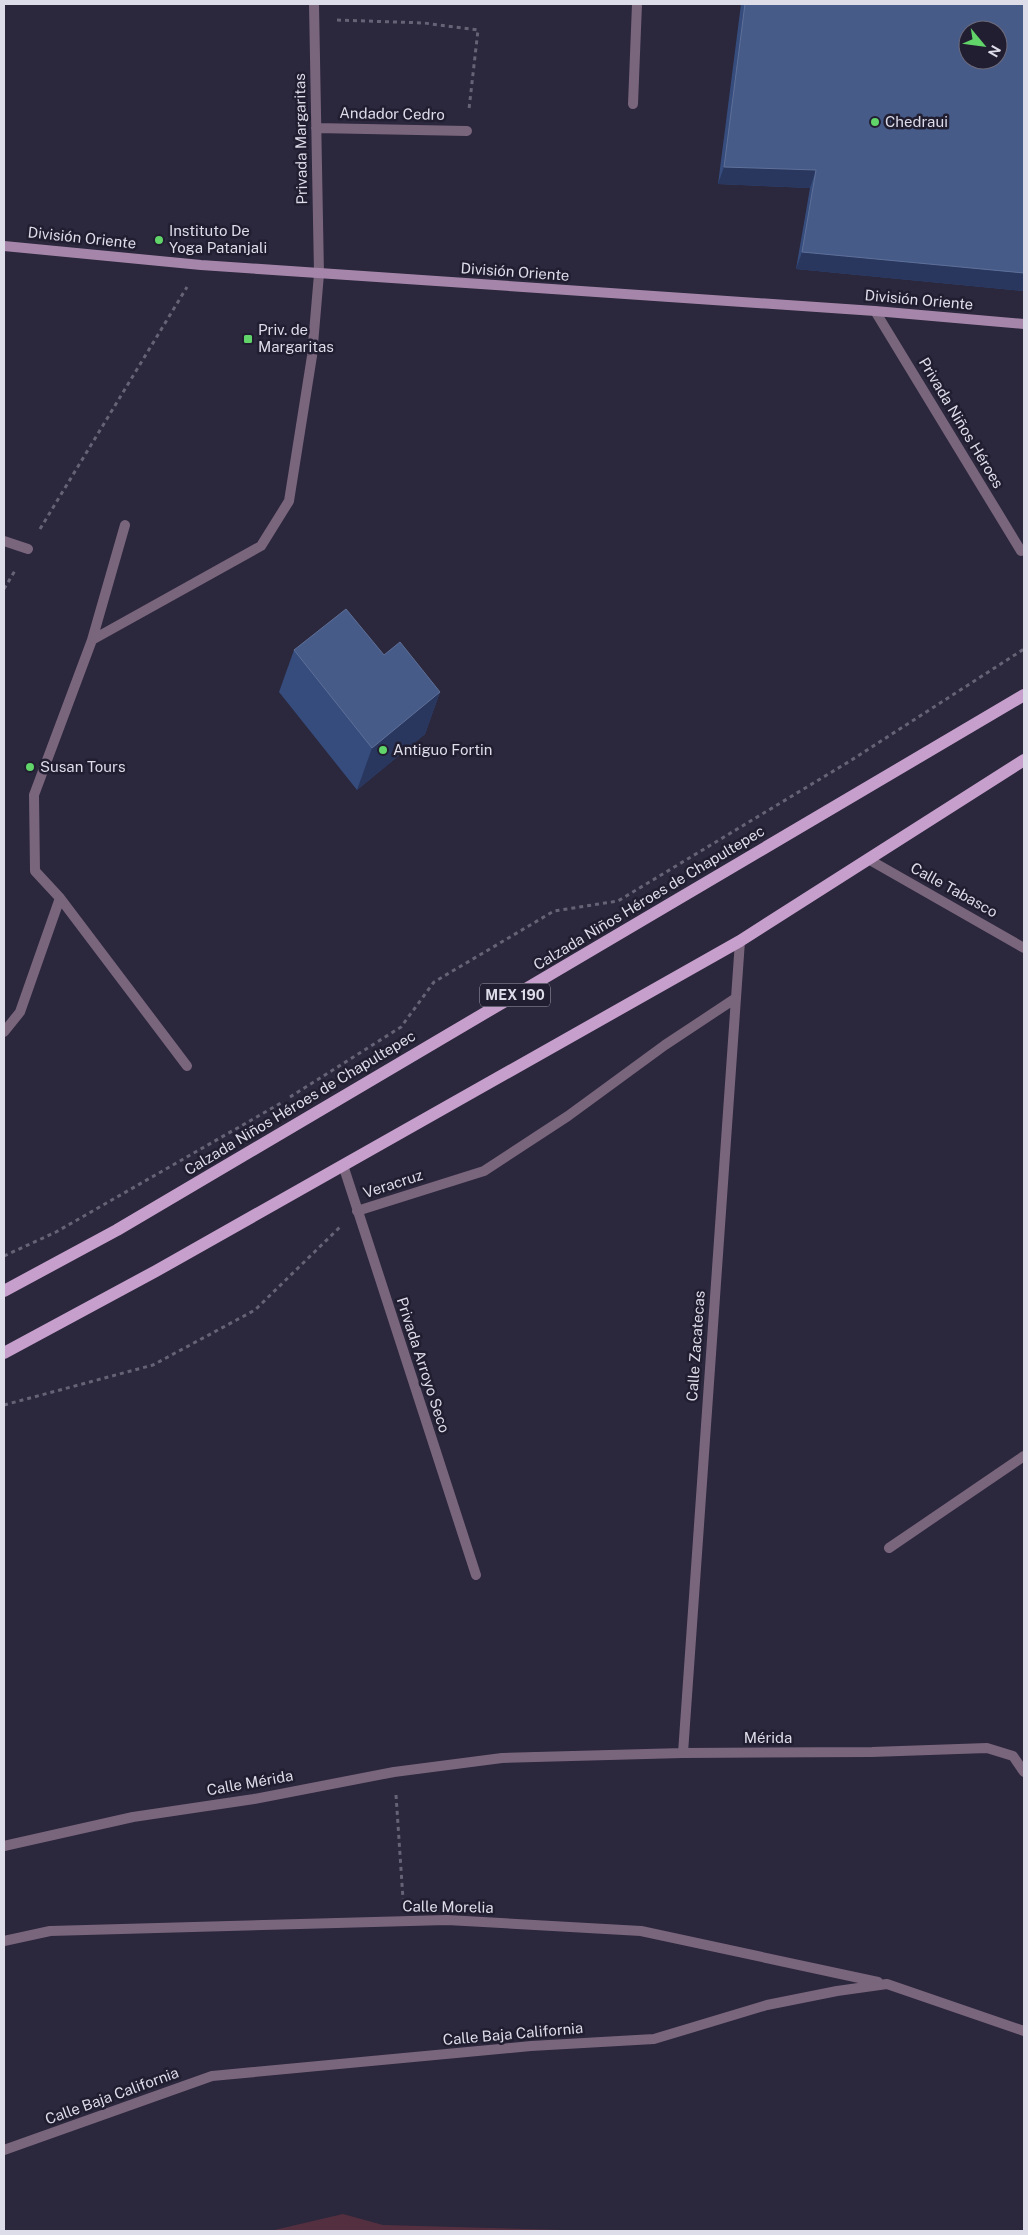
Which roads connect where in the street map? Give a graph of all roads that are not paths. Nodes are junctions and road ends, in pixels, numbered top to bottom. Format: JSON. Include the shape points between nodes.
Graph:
{"nodes":[{"id":1,"x":314,"y":4,"type":"edge"},
{"id":2,"x":637,"y":4,"type":"edge"},
{"id":3,"x":633,"y":104,"type":"dead end"},
{"id":4,"x":316,"y":128,"type":"junction"},
{"id":5,"x":467,"y":131,"type":"road end"},
{"id":6,"x":4,"y":246,"type":"edge"},
{"id":7,"x":319,"y":274,"type":"junction"},
{"id":8,"x":875,"y":311,"type":"junction"},
{"id":9,"x":1024,"y":324,"type":"edge"},
{"id":10,"x":125,"y":525,"type":"dead end"},
{"id":11,"x":4,"y":541,"type":"edge"},
{"id":12,"x":28,"y":549,"type":"road end"},
{"id":13,"x":1021,"y":551,"type":"dead end"},
{"id":14,"x":92,"y":640,"type":"junction"},
{"id":15,"x":1024,"y":695,"type":"edge"},
{"id":16,"x":1024,"y":760,"type":"edge"},
{"id":17,"x":868,"y":860,"type":"junction"},
{"id":18,"x":60,"y":898,"type":"junction"},
{"id":19,"x":740,"y":941,"type":"junction"},
{"id":20,"x":1024,"y":948,"type":"edge"},
{"id":21,"x":736,"y":998,"type":"junction"},
{"id":22,"x":4,"y":1032,"type":"edge"},
{"id":23,"x":186,"y":1066,"type":"dead end"},
{"id":24,"x":343,"y":1165,"type":"junction"},
{"id":25,"x":357,"y":1211,"type":"junction"},
{"id":26,"x":4,"y":1291,"type":"edge"},
{"id":27,"x":4,"y":1353,"type":"edge"},
{"id":28,"x":1024,"y":1456,"type":"edge"},
{"id":29,"x":889,"y":1548,"type":"dead end"},
{"id":30,"x":476,"y":1575,"type":"dead end"},
{"id":31,"x":683,"y":1753,"type":"junction"},
{"id":32,"x":502,"y":1758,"type":"joint"},
{"id":33,"x":1024,"y":1772,"type":"edge"},
{"id":34,"x":4,"y":1846,"type":"edge"},
{"id":35,"x":4,"y":1941,"type":"edge"},
{"id":36,"x":887,"y":1984,"type":"junction"},
{"id":37,"x":1024,"y":2031,"type":"edge"},
{"id":38,"x":4,"y":2150,"type":"edge"}],
"edges":[{"from":1,"to":4,"type":"street","name":"Privada Margaritas"},
{"from":2,"to":3,"type":"street"},
{"from":4,"to":5,"type":"street","name":"Andador Cedro"},
{"from":4,"to":7,"type":"street","name":"Privada Margaritas"},
{"from":6,"to":7,"type":"main road","name":"División Oriente"},
{"from":7,"to":8,"type":"main road","name":"División Oriente"},
{"from":7,"to":14,"type":"street","name":"Privada Margaritas","via":[[312,356],[289,501],[261,546]]},
{"from":8,"to":9,"type":"main road","name":"División Oriente"},
{"from":8,"to":13,"type":"street","name":"Privada Niños Héroes"},
{"from":10,"to":14,"type":"street"},
{"from":11,"to":12,"type":"street"},
{"from":14,"to":18,"type":"street","via":[[34,794],[35,871]]},
{"from":15,"to":26,"type":"main road","name":"Calzada Niños Héroes de Chapultepec","number":"MEX 190","via":[[117,1230]]},
{"from":16,"to":17,"type":"main road"},
{"from":17,"to":19,"type":"main road"},
{"from":17,"to":20,"type":"street","name":"Calle Tabasco"},
{"from":18,"to":22,"type":"street","via":[[20,1012]]},
{"from":18,"to":23,"type":"street"},
{"from":19,"to":21,"type":"street","name":"Calle Zacatecas"},
{"from":19,"to":24,"type":"main road"},
{"from":21,"to":25,"type":"street","name":"Veracruz","via":[[484,1171]]},
{"from":21,"to":31,"type":"street","name":"Calle Zacatecas"},
{"from":24,"to":25,"type":"street","name":"Privada Arroyo Seco"},
{"from":24,"to":27,"type":"main road"},
{"from":25,"to":30,"type":"street","name":"Privada Arroyo Seco"},
{"from":28,"to":29,"type":"street"},
{"from":31,"to":32,"type":"street","name":"Mérida"},
{"from":31,"to":33,"type":"street","name":"Mérida","via":[[987,1748],[1013,1756]]},
{"from":32,"to":34,"type":"street","name":"Calle Mérida","via":[[394,1772],[254,1799],[133,1817]]},
{"from":35,"to":36,"type":"street","name":"Calle Morelia","via":[[50,1931],[447,1920],[641,1931]]},
{"from":36,"to":37,"type":"street","name":"Calle Baja California"},
{"from":36,"to":38,"type":"street","name":"Calle Baja California","via":[[767,2005],[654,2039],[531,2046],[212,2076]]}]}
